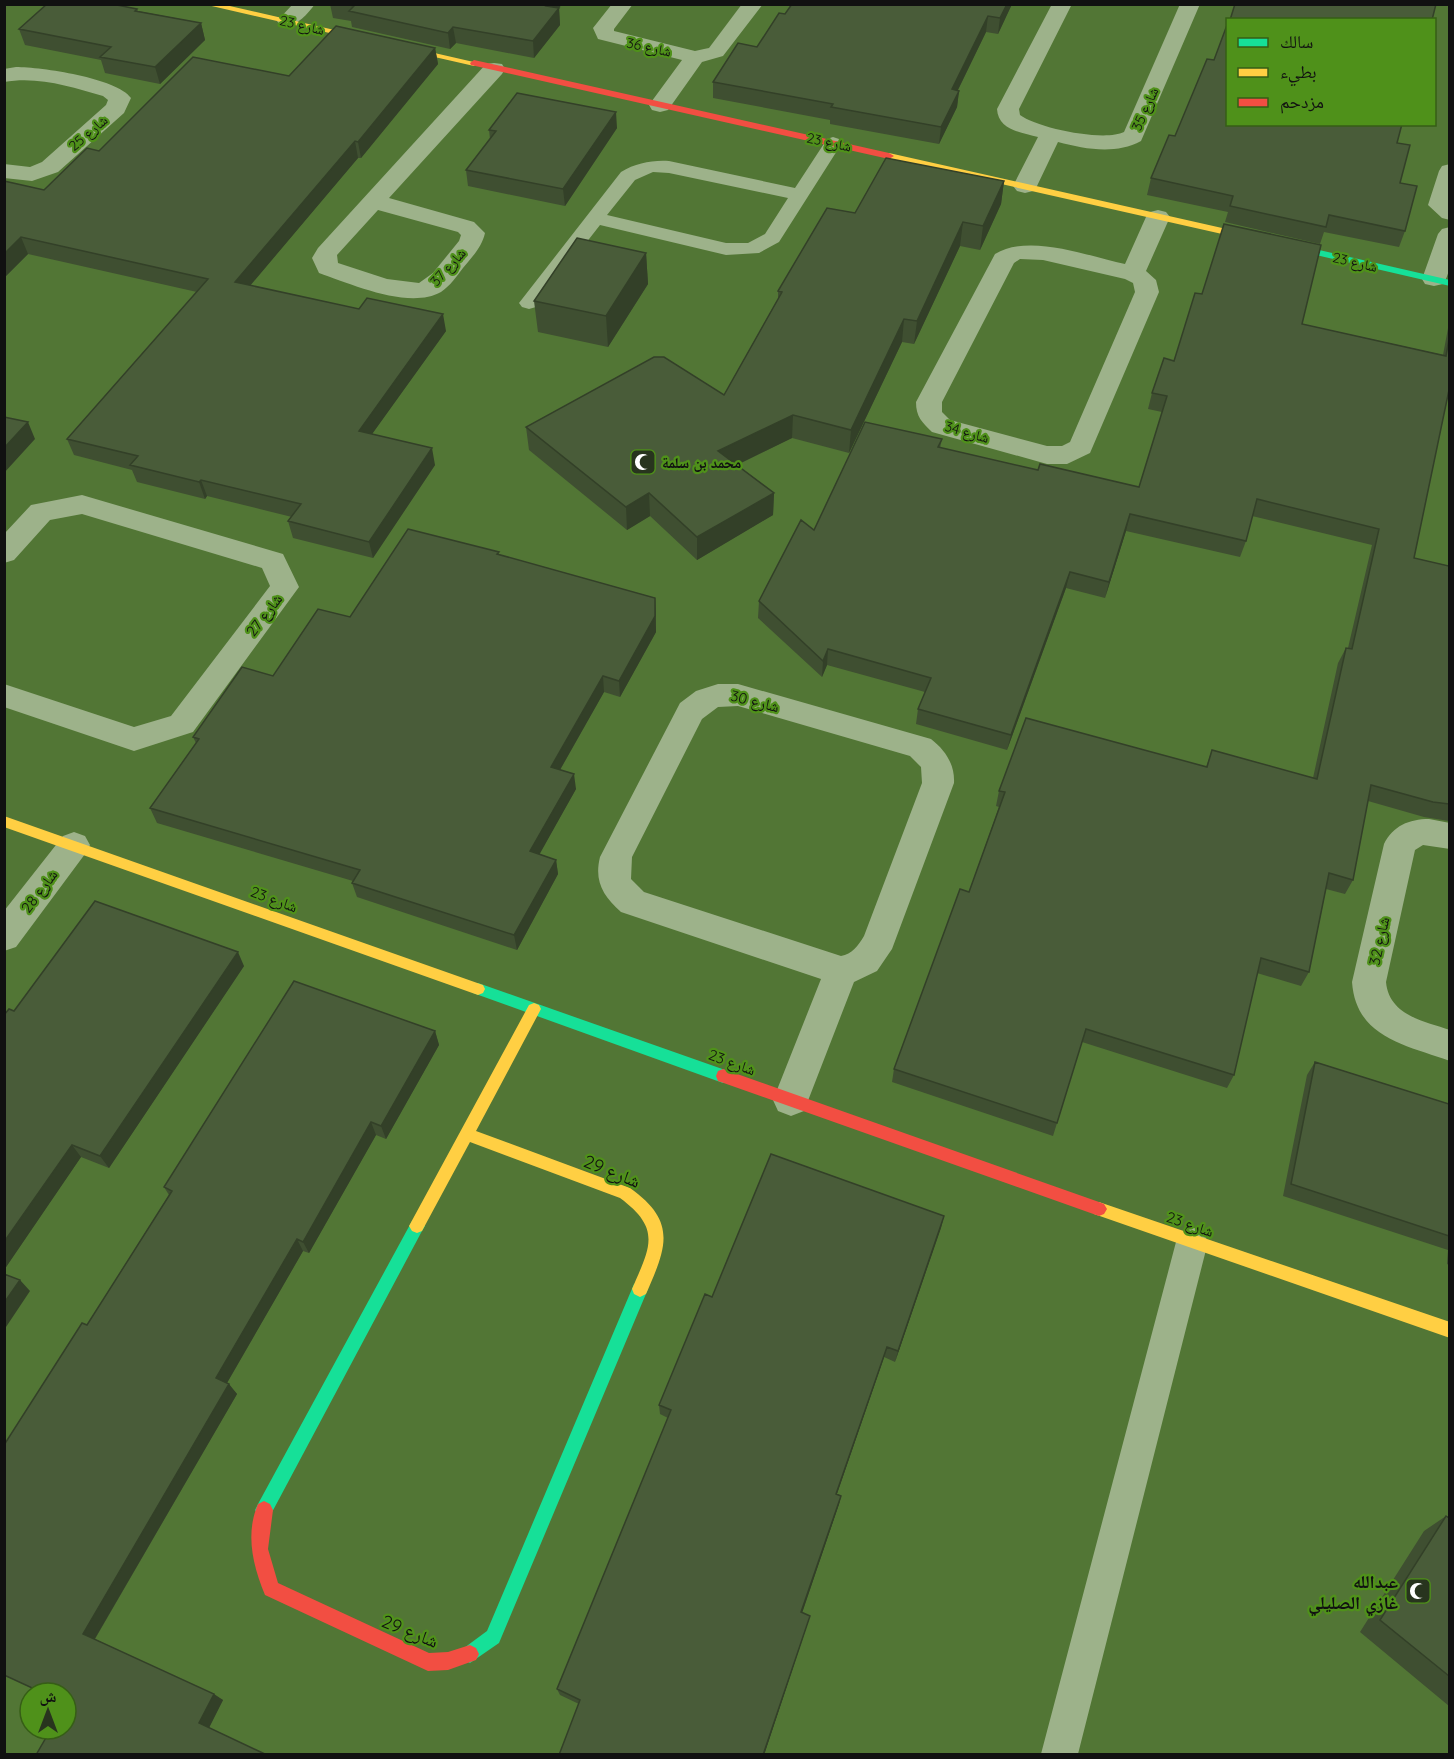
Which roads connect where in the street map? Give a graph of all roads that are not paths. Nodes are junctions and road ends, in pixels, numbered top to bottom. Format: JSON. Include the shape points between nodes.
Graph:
{"nodes":[{"id":1,"x":207,"y":4,"type":"edge"},
{"id":2,"x":305,"y":4,"type":"edge"},
{"id":3,"x":623,"y":4,"type":"edge"},
{"id":4,"x":753,"y":4,"type":"edge"},
{"id":5,"x":1062,"y":4,"type":"edge"},
{"id":6,"x":1190,"y":4,"type":"edge"},
{"id":7,"x":287,"y":21,"type":"junction"},
{"id":8,"x":696,"y":57,"type":"junction"},
{"id":9,"x":494,"y":69,"type":"junction"},
{"id":10,"x":4,"y":76,"type":"edge"},
{"id":11,"x":660,"y":105,"type":"junction"},
{"id":12,"x":1051,"y":133,"type":"junction"},
{"id":13,"x":833,"y":143,"type":"junction"},
{"id":14,"x":4,"y":171,"type":"edge"},
{"id":15,"x":1449,"y":171,"type":"edge"},
{"id":16,"x":1025,"y":186,"type":"junction"},
{"id":17,"x":800,"y":195,"type":"junction"},
{"id":18,"x":373,"y":201,"type":"junction"},
{"id":19,"x":1449,"y":213,"type":"edge"},
{"id":20,"x":1158,"y":217,"type":"junction"},
{"id":21,"x":595,"y":218,"type":"junction"},
{"id":22,"x":1449,"y":234,"type":"edge"},
{"id":23,"x":1133,"y":273,"type":"junction"},
{"id":24,"x":1442,"y":281,"type":"edge"},
{"id":25,"x":529,"y":303,"type":"dead end"},
{"id":26,"x":4,"y":553,"type":"edge"},
{"id":27,"x":4,"y":695,"type":"edge"},
{"id":28,"x":4,"y":821,"type":"edge"},
{"id":29,"x":1449,"y":836,"type":"edge"},
{"id":30,"x":74,"y":845,"type":"junction"},
{"id":31,"x":4,"y":937,"type":"edge"},
{"id":32,"x":841,"y":971,"type":"junction"},
{"id":33,"x":534,"y":1009,"type":"junction"},
{"id":34,"x":1449,"y":1046,"type":"edge"},
{"id":35,"x":791,"y":1100,"type":"junction"},
{"id":36,"x":465,"y":1134,"type":"junction"},
{"id":37,"x":1192,"y":1242,"type":"junction"},
{"id":38,"x":1449,"y":1330,"type":"edge"},
{"id":39,"x":1059,"y":1755,"type":"edge"}],
"edges":[{"from":1,"to":7,"type":"street","name":"شارع 23"},
{"from":2,"to":7,"type":"street"},
{"from":3,"to":8,"type":"street","name":"شارع 36","via":[[603,28],[606,35]]},
{"from":4,"to":8,"type":"street","name":"شارع 36","via":[[716,52]]},
{"from":5,"to":12,"type":"street","name":"شارع 35","via":[[1008,109],[1010,119],[1021,126]]},
{"from":6,"to":12,"type":"street","name":"شارع 35","via":[[1129,140],[1112,143]]},
{"from":7,"to":9,"type":"street","name":"شارع 23"},
{"from":8,"to":11,"type":"street","name":"شارع 36"},
{"from":9,"to":11,"type":"street","name":"شارع 23"},
{"from":9,"to":18,"type":"street","name":"شارع 37"},
{"from":10,"to":14,"type":"street","name":"شارع 25","via":[[33,74],[111,92],[120,98],[116,108],[50,167],[32,174]]},
{"from":11,"to":13,"type":"street","name":"شارع 23"},
{"from":12,"to":16,"type":"street"},
{"from":13,"to":16,"type":"street","name":"شارع 23"},
{"from":13,"to":17,"type":"lane"},
{"from":15,"to":19,"type":"street","via":[[1440,205]]},
{"from":16,"to":20,"type":"street","name":"شارع 23"},
{"from":17,"to":21,"type":"lane","via":[[652,166],[628,176]]},
{"from":17,"to":21,"type":"lane","via":[[772,238],[744,250]]},
{"from":18,"to":18,"type":"street","name":"شارع 37","via":[[326,254],[324,263],[328,268],[407,291],[422,291],[434,286],[473,237],[466,227]]},
{"from":20,"to":23,"type":"street"},
{"from":20,"to":24,"type":"street","name":"شارع 23"},
{"from":21,"to":25,"type":"lane"},
{"from":22,"to":24,"type":"street"},
{"from":23,"to":23,"type":"street","name":"شارع 34","via":[[1043,253],[1008,256],[929,402],[929,414],[934,421],[1047,455],[1067,455],[1081,447],[1147,292],[1144,280]]},
{"from":26,"to":27,"type":"street","name":"شارع 27","via":[[41,512],[82,504],[273,561],[285,587],[182,724],[134,739]]},
{"from":28,"to":30,"type":"street","name":"شارع 23"},
{"from":29,"to":34,"type":"street","name":"شارع 32","via":[[1417,831],[1400,844],[1370,982],[1374,1005],[1393,1025]]},
{"from":30,"to":31,"type":"street","name":"شارع 28"},
{"from":30,"to":33,"type":"street","name":"شارع 23"},
{"from":32,"to":32,"type":"street","name":"شارع 30","via":[[860,966],[880,939],[938,783],[935,761],[920,747],[749,698],[722,693],[710,696],[691,711],[616,857],[613,878],[619,890],[633,902]]},
{"from":32,"to":35,"type":"street"},
{"from":33,"to":35,"type":"street","name":"شارع 23"},
{"from":33,"to":36,"type":"street","name":"شارع 29"},
{"from":35,"to":37,"type":"street","name":"شارع 23"},
{"from":36,"to":36,"type":"street","name":"شارع 29","via":[[266,1507],[259,1535],[258,1558],[271,1589],[428,1662],[451,1662],[473,1654],[493,1637],[657,1250],[654,1221],[642,1203],[625,1193]]},
{"from":37,"to":38,"type":"street","name":"شارع 23"},
{"from":37,"to":39,"type":"lane"}]}
